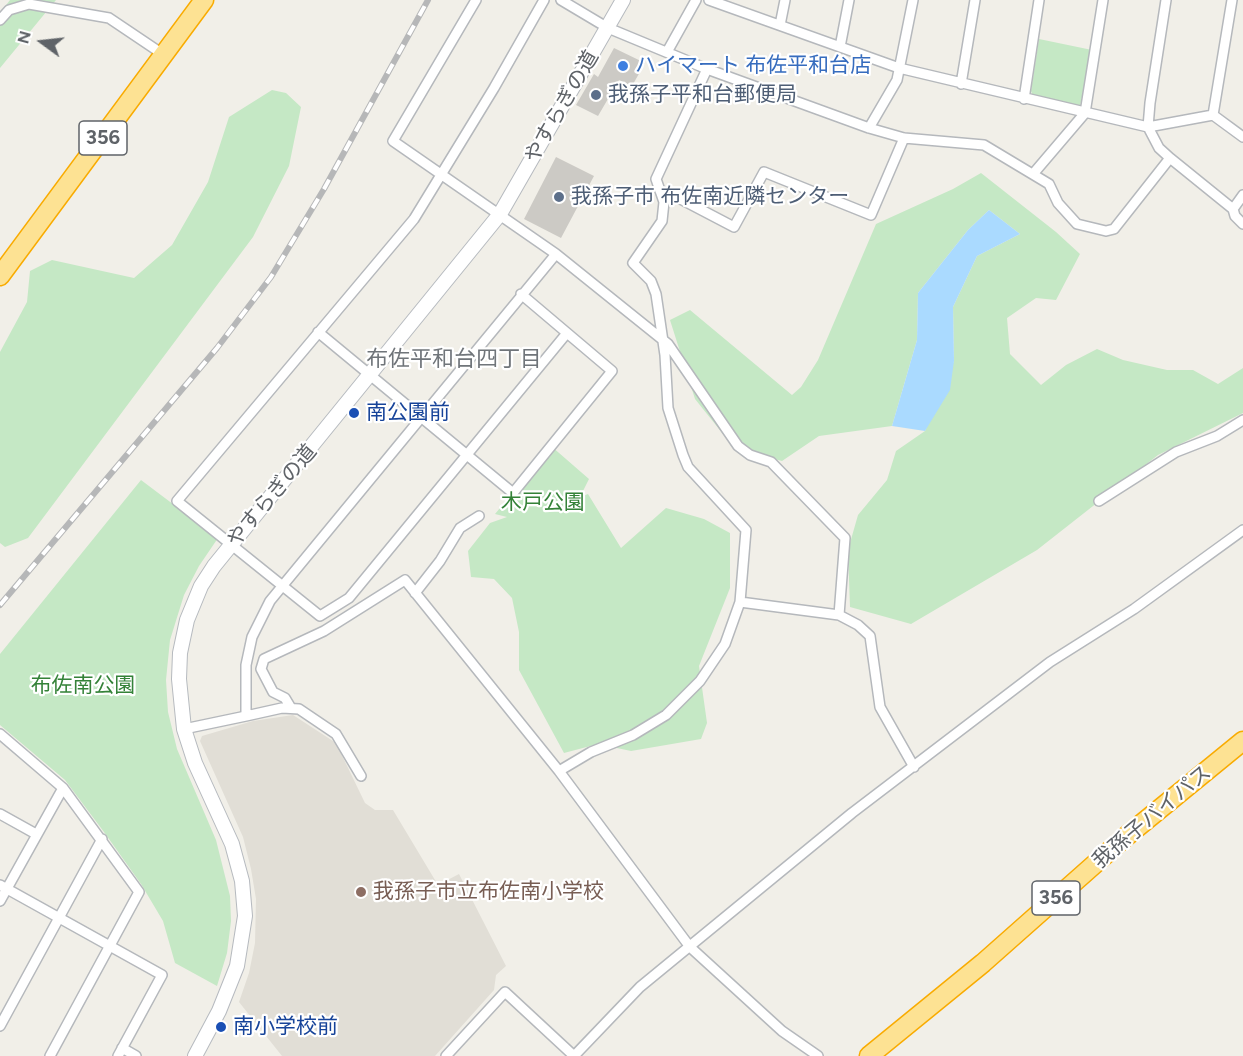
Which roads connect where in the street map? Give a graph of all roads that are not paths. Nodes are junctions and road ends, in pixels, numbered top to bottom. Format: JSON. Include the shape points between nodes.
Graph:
{"nodes":[{"id":1,"x":204,"y":0,"type":"edge"},
{"id":2,"x":476,"y":0,"type":"edge"},
{"id":3,"x":544,"y":0,"type":"edge"},
{"id":4,"x":561,"y":0,"type":"edge"},
{"id":5,"x":623,"y":0,"type":"edge"},
{"id":6,"x":696,"y":0,"type":"edge"},
{"id":7,"x":709,"y":0,"type":"edge"},
{"id":8,"x":785,"y":0,"type":"edge"},
{"id":9,"x":849,"y":0,"type":"edge"},
{"id":10,"x":913,"y":0,"type":"edge"},
{"id":11,"x":975,"y":0,"type":"edge"},
{"id":12,"x":1039,"y":0,"type":"edge"},
{"id":13,"x":1103,"y":0,"type":"edge"},
{"id":14,"x":1166,"y":0,"type":"edge"},
{"id":15,"x":1232,"y":0,"type":"edge"},
{"id":16,"x":0,"y":20,"type":"edge"},
{"id":17,"x":780,"y":25,"type":"junction"},
{"id":18,"x":608,"y":28,"type":"junction"},
{"id":19,"x":840,"y":47,"type":"junction"},
{"id":20,"x":667,"y":52,"type":"junction"},
{"id":21,"x":164,"y":55,"type":"junction"},
{"id":22,"x":899,"y":68,"type":"junction"},
{"id":23,"x":707,"y":69,"type":"junction"},
{"id":24,"x":961,"y":84,"type":"junction"},
{"id":25,"x":1024,"y":99,"type":"junction"},
{"id":26,"x":1085,"y":113,"type":"junction"},
{"id":27,"x":1213,"y":116,"type":"junction"},
{"id":28,"x":1148,"y":127,"type":"junction"},
{"id":29,"x":869,"y":128,"type":"junction"},
{"id":30,"x":1243,"y":137,"type":"edge"},
{"id":31,"x":904,"y":138,"type":"junction"},
{"id":32,"x":1170,"y":158,"type":"junction"},
{"id":33,"x":1033,"y":174,"type":"junction"},
{"id":34,"x":442,"y":176,"type":"junction"},
{"id":35,"x":660,"y":191,"type":"junction"},
{"id":36,"x":1243,"y":195,"type":"edge"},
{"id":37,"x":1233,"y":209,"type":"junction"},
{"id":38,"x":500,"y":214,"type":"junction"},
{"id":39,"x":1243,"y":224,"type":"edge"},
{"id":40,"x":555,"y":254,"type":"junction"},
{"id":41,"x":0,"y":276,"type":"edge"},
{"id":42,"x":521,"y":294,"type":"junction"},
{"id":43,"x":318,"y":332,"type":"junction"},
{"id":44,"x":567,"y":333,"type":"junction"},
{"id":45,"x":662,"y":339,"type":"junction"},
{"id":46,"x":371,"y":376,"type":"junction"},
{"id":47,"x":420,"y":416,"type":"junction"},
{"id":48,"x":1243,"y":420,"type":"edge"},
{"id":49,"x":466,"y":455,"type":"junction"},
{"id":50,"x":1099,"y":501,"type":"dead end"},
{"id":51,"x":479,"y":516,"type":"dead end"},
{"id":52,"x":1243,"y":530,"type":"edge"},
{"id":53,"x":232,"y":543,"type":"junction"},
{"id":54,"x":282,"y":584,"type":"junction"},
{"id":55,"x":415,"y":592,"type":"junction"},
{"id":56,"x":740,"y":602,"type":"junction"},
{"id":57,"x":840,"y":615,"type":"junction"},
{"id":58,"x":291,"y":708,"type":"junction"},
{"id":59,"x":246,"y":717,"type":"junction"},
{"id":60,"x":184,"y":729,"type":"junction"},
{"id":61,"x":0,"y":734,"type":"edge"},
{"id":62,"x":1243,"y":741,"type":"edge"},
{"id":63,"x":914,"y":767,"type":"junction"},
{"id":64,"x":559,"y":771,"type":"junction"},
{"id":65,"x":361,"y":776,"type":"dead end"},
{"id":66,"x":63,"y":788,"type":"junction"},
{"id":67,"x":0,"y":814,"type":"edge"},
{"id":68,"x":36,"y":834,"type":"junction"},
{"id":69,"x":102,"y":839,"type":"junction"},
{"id":70,"x":3,"y":887,"type":"edge"},
{"id":71,"x":0,"y":901,"type":"edge"},
{"id":72,"x":59,"y":918,"type":"junction"},
{"id":73,"x":110,"y":946,"type":"junction"},
{"id":74,"x":690,"y":947,"type":"junction"},
{"id":75,"x":0,"y":1026,"type":"edge"},
{"id":76,"x":120,"y":1052,"type":"edge"},
{"id":77,"x":50,"y":1056,"type":"edge"},
{"id":78,"x":136,"y":1056,"type":"edge"},
{"id":79,"x":195,"y":1056,"type":"edge"},
{"id":80,"x":446,"y":1056,"type":"edge"},
{"id":81,"x":574,"y":1056,"type":"edge"},
{"id":82,"x":818,"y":1056,"type":"edge"},
{"id":83,"x":869,"y":1056,"type":"edge"}],
"edges":[{"from":1,"to":21,"type":"highway","number":"356"},
{"from":2,"to":34,"type":"street","via":[[393,141]]},
{"from":3,"to":34,"type":"street"},
{"from":4,"to":18,"type":"street"},
{"from":5,"to":18,"type":"street","name":"やすらぎの道"},
{"from":6,"to":20,"type":"street"},
{"from":7,"to":17,"type":"street"},
{"from":8,"to":17,"type":"street"},
{"from":9,"to":19,"type":"street"},
{"from":10,"to":22,"type":"street"},
{"from":11,"to":24,"type":"street"},
{"from":12,"to":25,"type":"street"},
{"from":13,"to":26,"type":"street"},
{"from":14,"to":28,"type":"street"},
{"from":15,"to":27,"type":"street"},
{"from":16,"to":21,"type":"street","via":[[9,10],[29,4],[109,18]]},
{"from":17,"to":19,"type":"street"},
{"from":18,"to":20,"type":"street"},
{"from":18,"to":38,"type":"street","name":"やすらぎの道"},
{"from":19,"to":22,"type":"street"},
{"from":20,"to":23,"type":"street"},
{"from":21,"to":41,"type":"highway","number":"356"},
{"from":22,"to":24,"type":"street"},
{"from":22,"to":29,"type":"street","via":[[891,93]]},
{"from":23,"to":29,"type":"street"},
{"from":23,"to":35,"type":"street","via":[[656,179]]},
{"from":24,"to":25,"type":"street"},
{"from":25,"to":26,"type":"street"},
{"from":26,"to":28,"type":"street"},
{"from":26,"to":33,"type":"street"},
{"from":27,"to":28,"type":"street"},
{"from":27,"to":30,"type":"street"},
{"from":28,"to":32,"type":"street"},
{"from":29,"to":31,"type":"street"},
{"from":31,"to":33,"type":"street","via":[[984,145]]},
{"from":31,"to":35,"type":"street","via":[[871,215],[764,172],[734,227]]},
{"from":32,"to":33,"type":"street","via":[[1114,229],[1106,231],[1077,224],[1049,184]]},
{"from":32,"to":37,"type":"street"},
{"from":34,"to":38,"type":"street"},
{"from":34,"to":43,"type":"street","via":[[414,219]]},
{"from":35,"to":45,"type":"street","via":[[664,202],[662,221],[633,262],[651,281],[656,294]]},
{"from":36,"to":37,"type":"street"},
{"from":37,"to":39,"type":"street"},
{"from":38,"to":40,"type":"street"},
{"from":38,"to":46,"type":"street","name":"やすらぎの道"},
{"from":40,"to":42,"type":"street"},
{"from":40,"to":45,"type":"street"},
{"from":42,"to":44,"type":"street"},
{"from":42,"to":47,"type":"street"},
{"from":43,"to":46,"type":"street"},
{"from":43,"to":53,"type":"street","via":[[177,501]]},
{"from":44,"to":49,"type":"street"},
{"from":44,"to":49,"type":"street","via":[[612,371],[513,493]]},
{"from":45,"to":56,"type":"street","via":[[668,408],[682,455],[688,467],[746,530]]},
{"from":45,"to":57,"type":"street","via":[[738,446],[771,462],[845,538]]},
{"from":46,"to":47,"type":"street"},
{"from":46,"to":53,"type":"street","name":"やすらぎの道"},
{"from":47,"to":49,"type":"street"},
{"from":47,"to":54,"type":"street"},
{"from":48,"to":50,"type":"street","via":[[1176,452]]},
{"from":49,"to":54,"type":"street","via":[[349,598],[320,616]]},
{"from":51,"to":55,"type":"street","via":[[460,528]]},
{"from":52,"to":63,"type":"street","via":[[1134,609],[1050,662]]},
{"from":53,"to":54,"type":"street"},
{"from":53,"to":60,"type":"street","name":"やすらぎの道","via":[[201,586],[188,620],[179,679]]},
{"from":54,"to":59,"type":"street","via":[[252,637],[246,665]]},
{"from":55,"to":58,"type":"street","via":[[405,580],[324,631],[264,659],[261,669],[273,692],[285,698]]},
{"from":55,"to":64,"type":"street"},
{"from":56,"to":57,"type":"street"},
{"from":56,"to":64,"type":"street","via":[[725,644],[700,681],[666,715]]},
{"from":57,"to":63,"type":"street","via":[[870,636],[880,706]]},
{"from":58,"to":59,"type":"street"},
{"from":58,"to":65,"type":"street","via":[[336,734]]},
{"from":59,"to":60,"type":"street"},
{"from":60,"to":79,"type":"street","name":"やすらぎの道","via":[[195,764],[232,844],[242,881],[245,916],[237,966]]},
{"from":61,"to":66,"type":"street"},
{"from":62,"to":83,"type":"highway","name":"我孫子バイパス","number":"356"},
{"from":63,"to":74,"type":"street"},
{"from":64,"to":74,"type":"street"},
{"from":66,"to":68,"type":"street"},
{"from":66,"to":69,"type":"street"},
{"from":67,"to":68,"type":"street"},
{"from":68,"to":70,"type":"street"},
{"from":69,"to":72,"type":"street"},
{"from":69,"to":73,"type":"street","via":[[139,892]]},
{"from":70,"to":71,"type":"street"},
{"from":70,"to":72,"type":"street"},
{"from":72,"to":73,"type":"street"},
{"from":72,"to":75,"type":"street"},
{"from":73,"to":76,"type":"street","via":[[162,975]]},
{"from":73,"to":77,"type":"street"},
{"from":74,"to":81,"type":"street","via":[[640,987]]},
{"from":74,"to":82,"type":"street","via":[[782,1031]]},
{"from":76,"to":78,"type":"street"},
{"from":80,"to":81,"type":"street","via":[[505,992]]}]}
